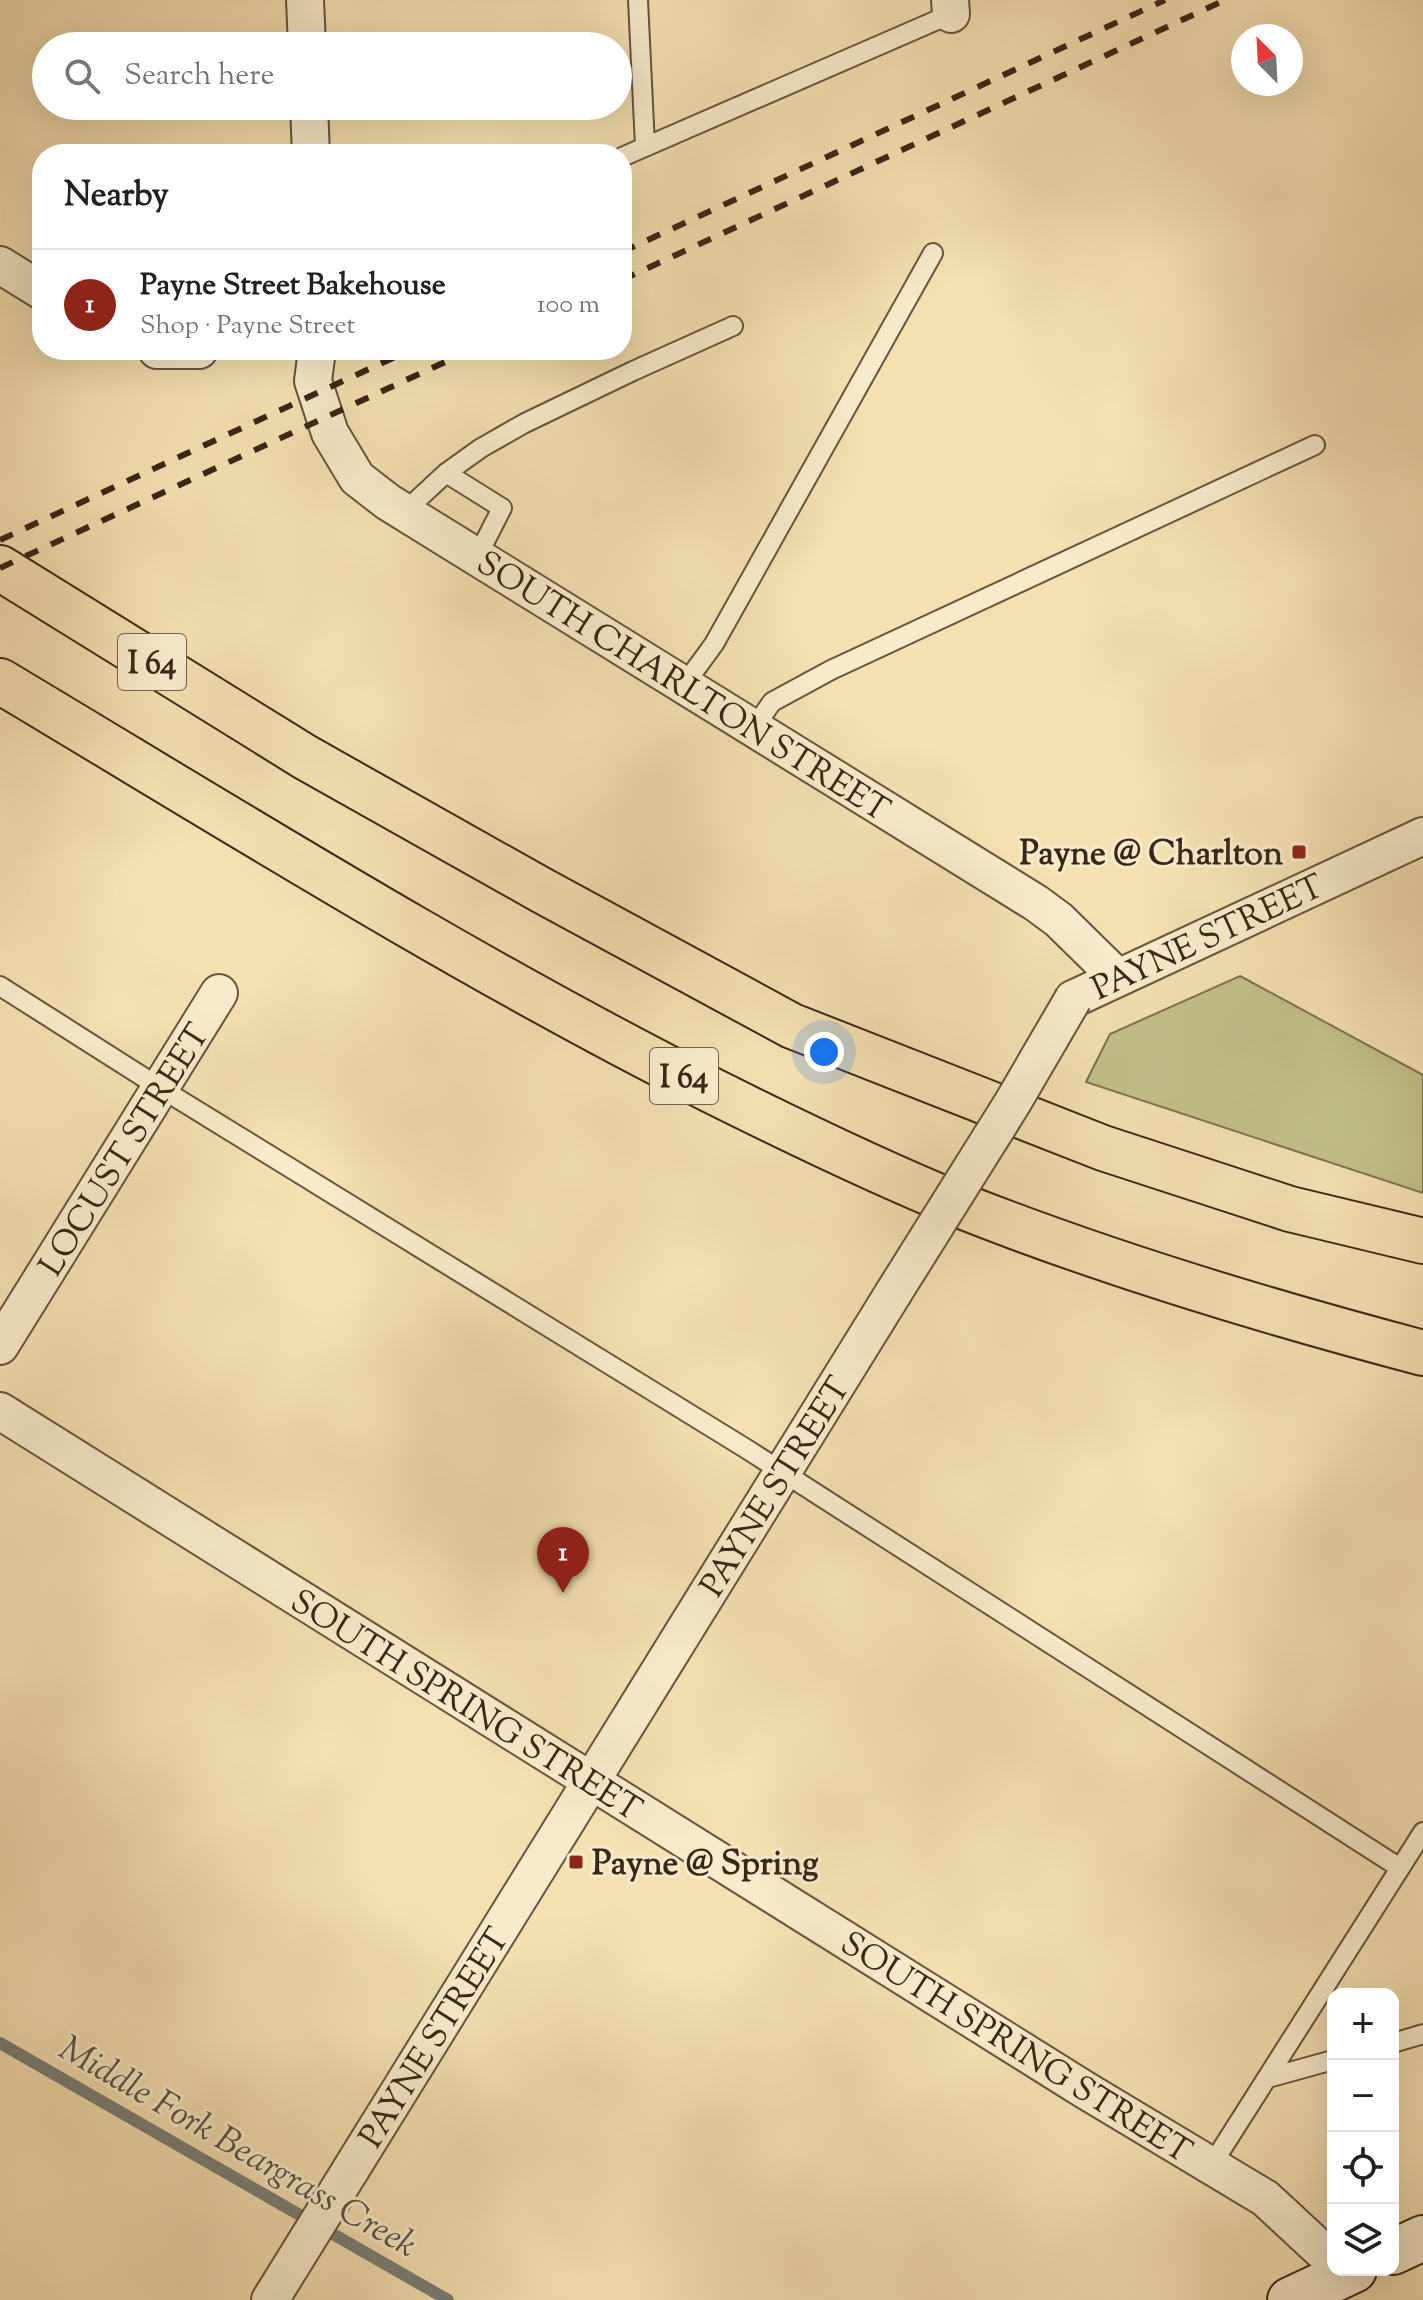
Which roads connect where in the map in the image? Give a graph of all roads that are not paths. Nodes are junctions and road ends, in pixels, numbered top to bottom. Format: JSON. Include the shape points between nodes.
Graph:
{"nodes":[{"id":1,"x":305,"y":0,"type":"edge"},
{"id":2,"x":638,"y":0,"type":"edge"},
{"id":3,"x":950,"y":7,"type":"edge"},
{"id":4,"x":306,"y":32,"type":"edge"},
{"id":5,"x":310,"y":120,"type":"edge"},
{"id":6,"x":311,"y":144,"type":"edge"},
{"id":7,"x":645,"y":146,"type":"junction"},
{"id":8,"x":632,"y":152,"type":"edge"},
{"id":9,"x":933,"y":253,"type":"dead end"},
{"id":10,"x":0,"y":265,"type":"edge"},
{"id":11,"x":32,"y":285,"type":"edge"},
{"id":12,"x":733,"y":326,"type":"dead end"},
{"id":13,"x":316,"y":360,"type":"edge"},
{"id":14,"x":1315,"y":445,"type":"dead end"},
{"id":15,"x":446,"y":473,"type":"junction"},
{"id":16,"x":404,"y":512,"type":"junction"},
{"id":17,"x":477,"y":557,"type":"junction"},
{"id":18,"x":0,"y":568,"type":"edge"},
{"id":19,"x":0,"y":681,"type":"edge"},
{"id":20,"x":684,"y":685,"type":"junction"},
{"id":21,"x":753,"y":729,"type":"junction"},
{"id":22,"x":1423,"y":836,"type":"edge"},
{"id":23,"x":1118,"y":978,"type":"junction"},
{"id":24,"x":0,"y":986,"type":"edge"},
{"id":25,"x":219,"y":993,"type":"dead end"},
{"id":26,"x":162,"y":1089,"type":"junction"},
{"id":27,"x":1423,"y":1241,"type":"edge"},
{"id":28,"x":0,"y":1346,"type":"edge"},
{"id":29,"x":1423,"y":1353,"type":"edge"},
{"id":30,"x":0,"y":1411,"type":"edge"},
{"id":31,"x":783,"y":1472,"type":"junction"},
{"id":32,"x":593,"y":1782,"type":"junction"},
{"id":33,"x":1423,"y":1832,"type":"edge"},
{"id":34,"x":1400,"y":1868,"type":"junction"},
{"id":35,"x":1423,"y":2034,"type":"edge"},
{"id":36,"x":1399,"y":2041,"type":"edge"},
{"id":37,"x":1327,"y":2062,"type":"edge"},
{"id":38,"x":1268,"y":2078,"type":"junction"},
{"id":39,"x":1211,"y":2166,"type":"junction"},
{"id":40,"x":1423,"y":2238,"type":"edge"},
{"id":41,"x":1399,"y":2249,"type":"edge"},
{"id":42,"x":1327,"y":2254,"type":"edge"},
{"id":43,"x":1332,"y":2276,"type":"edge"},
{"id":44,"x":270,"y":2300,"type":"edge"},
{"id":45,"x":1290,"y":2300,"type":"edge"}],
"edges":[{"from":1,"to":4,"type":"street"},
{"from":2,"to":7,"type":"lane"},
{"from":3,"to":7,"type":"lane"},
{"from":5,"to":6,"type":"street"},
{"from":7,"to":8,"type":"lane"},
{"from":9,"to":20,"type":"lane","via":[[714,644]]},
{"from":10,"to":11,"type":"street"},
{"from":12,"to":15,"type":"lane","via":[[525,423]]},
{"from":13,"to":16,"type":"street","name":"SOUTH CHARLTON STREET","via":[[313,381],[330,433],[357,478]]},
{"from":14,"to":21,"type":"lane","via":[[831,670],[772,702]]},
{"from":15,"to":16,"type":"lane"},
{"from":15,"to":17,"type":"lane","via":[[502,508]]},
{"from":16,"to":17,"type":"street","name":"SOUTH CHARLTON STREET"},
{"from":17,"to":20,"type":"street","name":"SOUTH CHARLTON STREET"},
{"from":18,"to":27,"type":"highway","number":"I 64","via":[[305,757],[792,1026],[1103,1148],[1290,1209]]},
{"from":19,"to":29,"type":"highway","number":"I 64","via":[[515,987],[781,1124],[953,1202],[1131,1268]]},
{"from":20,"to":21,"type":"street","name":"SOUTH CHARLTON STREET"},
{"from":21,"to":23,"type":"street","name":"SOUTH CHARLTON STREET","via":[[1036,903]]},
{"from":22,"to":23,"type":"street","name":"PAYNE STREET"},
{"from":23,"to":31,"type":"street","name":"PAYNE STREET","bridge":true,"via":[[1073,999]]},
{"from":24,"to":26,"type":"lane"},
{"from":25,"to":26,"type":"street","name":"LOCUST STREET"},
{"from":26,"to":28,"type":"street","name":"LOCUST STREET"},
{"from":26,"to":31,"type":"lane"},
{"from":30,"to":32,"type":"street","name":"SOUTH SPRING STREET"},
{"from":31,"to":32,"type":"street","name":"PAYNE STREET"},
{"from":31,"to":34,"type":"lane"},
{"from":32,"to":39,"type":"street","name":"SOUTH SPRING STREET"},
{"from":32,"to":44,"type":"street","name":"PAYNE STREET"},
{"from":33,"to":34,"type":"lane"},
{"from":34,"to":38,"type":"lane"},
{"from":35,"to":36,"type":"lane"},
{"from":37,"to":38,"type":"lane"},
{"from":38,"to":39,"type":"lane"},
{"from":39,"to":42,"type":"street","name":"SOUTH SPRING STREET","via":[[1265,2198]]},
{"from":40,"to":41,"type":"main road"},
{"from":43,"to":45,"type":"main road"}]}
